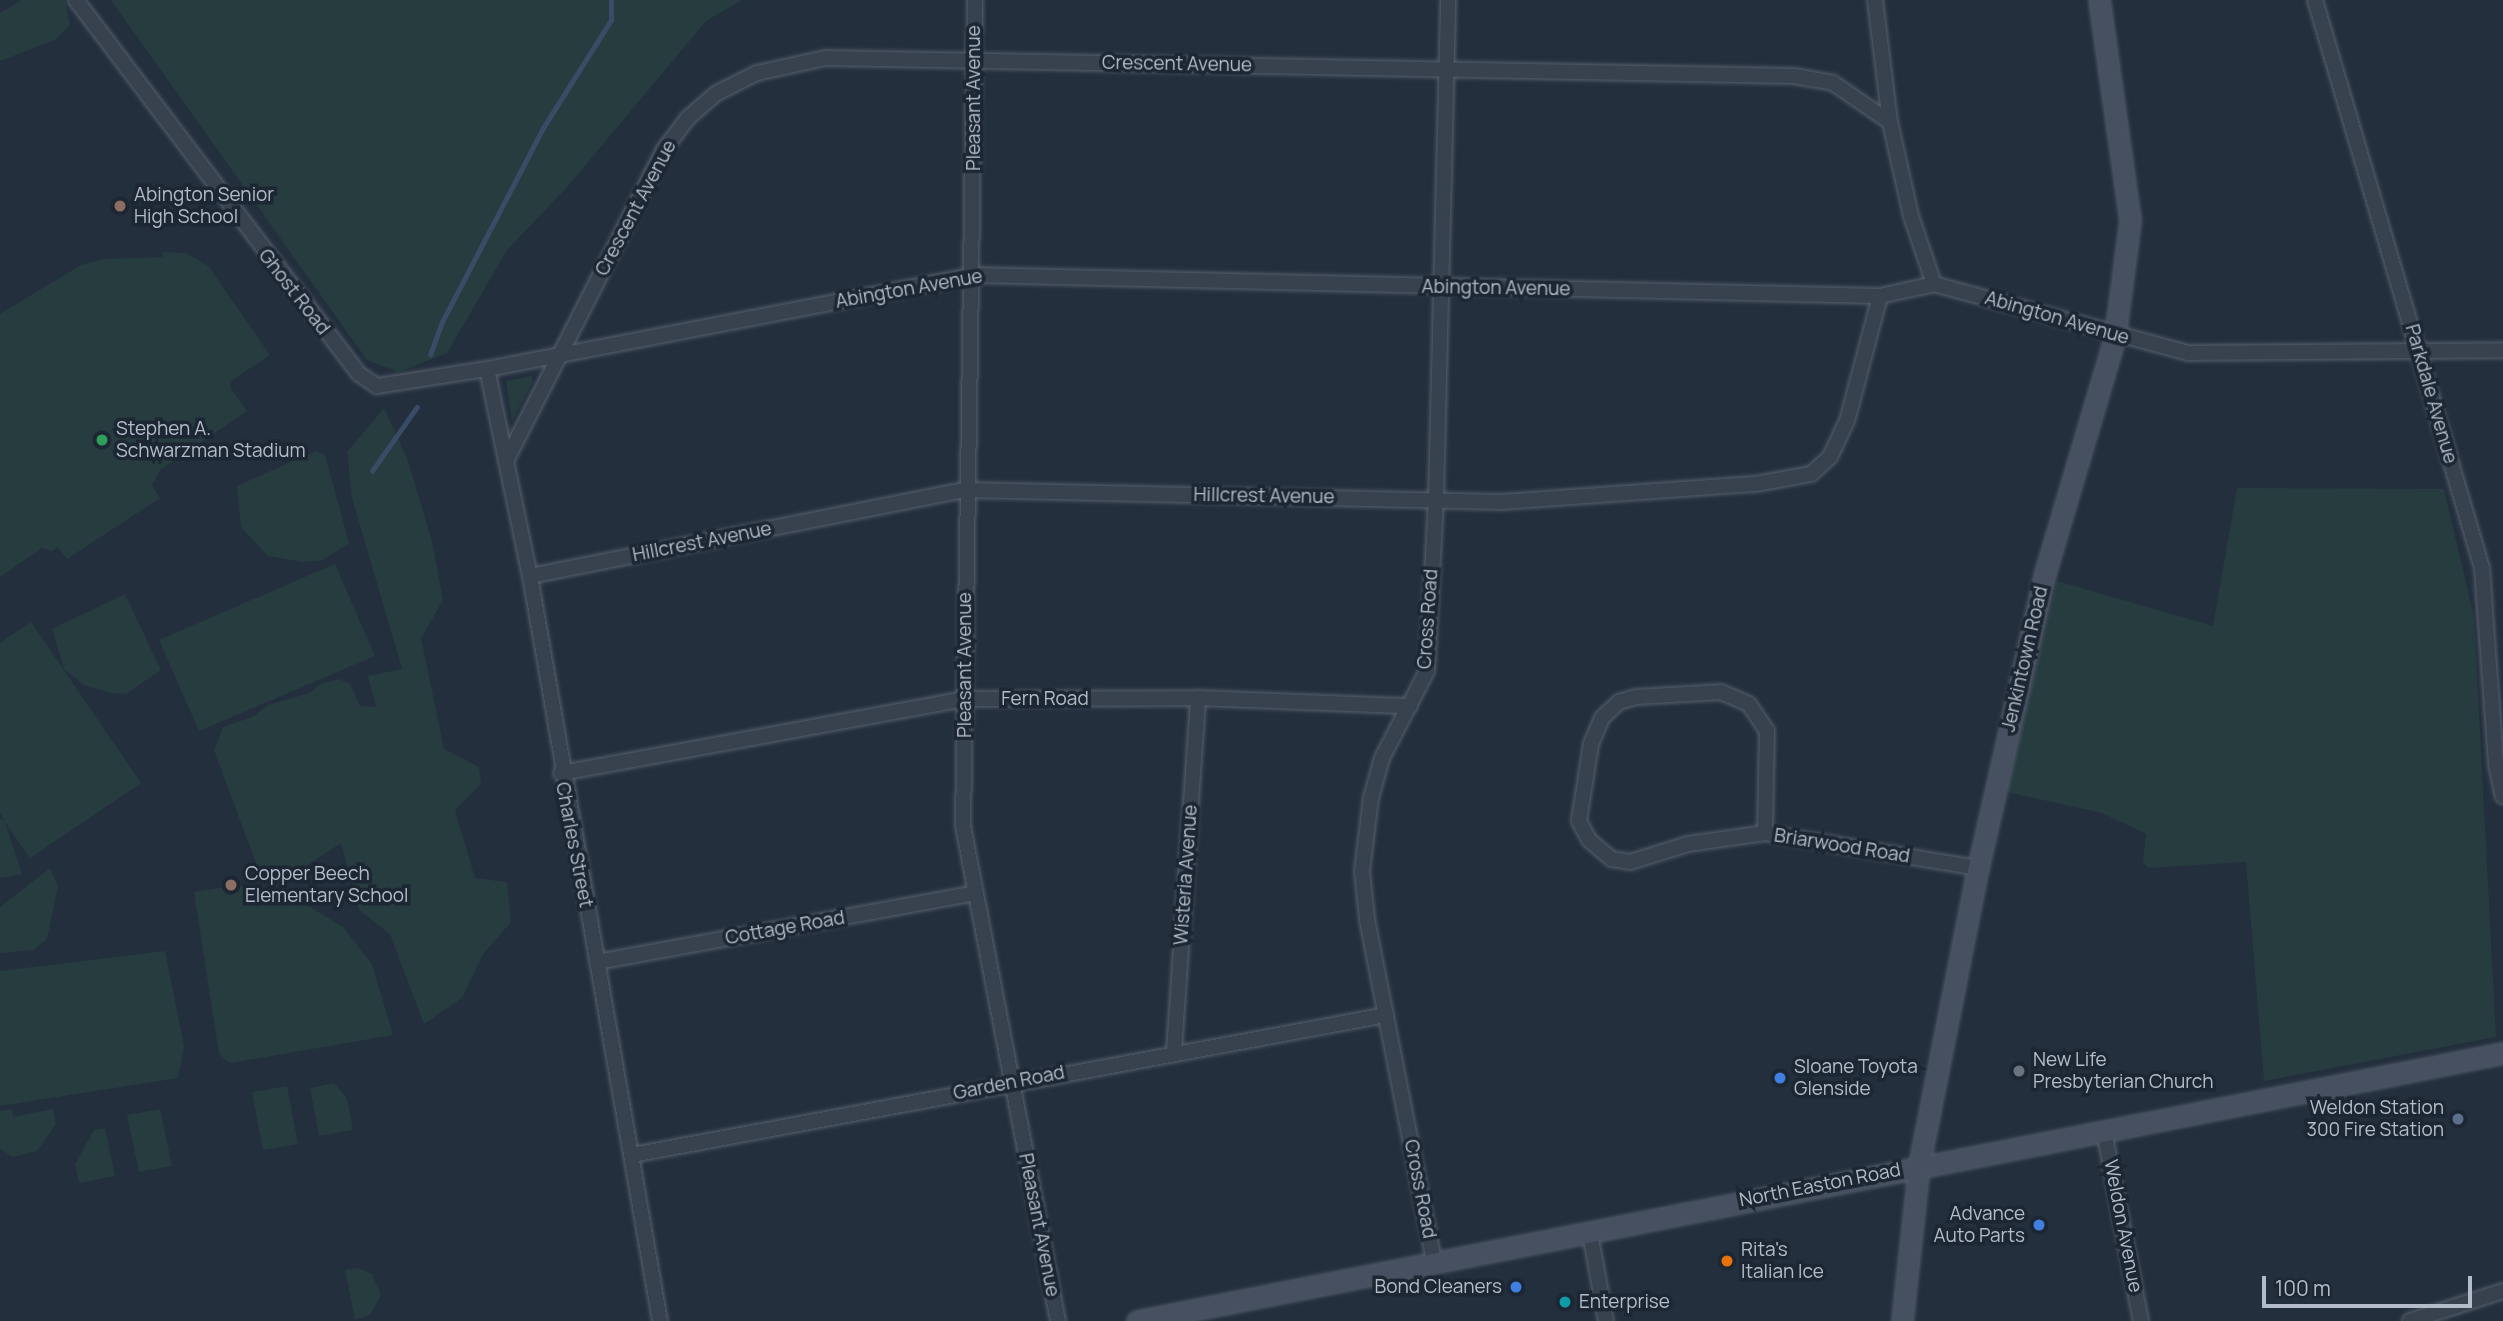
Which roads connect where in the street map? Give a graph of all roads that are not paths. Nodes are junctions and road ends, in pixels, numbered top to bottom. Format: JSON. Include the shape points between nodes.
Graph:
{"nodes":[{"id":1,"x":76,"y":0,"type":"edge"},
{"id":2,"x":975,"y":0,"type":"edge"},
{"id":3,"x":1448,"y":0,"type":"edge"},
{"id":4,"x":1875,"y":0,"type":"edge"},
{"id":5,"x":2099,"y":0,"type":"edge"},
{"id":6,"x":2315,"y":0,"type":"edge"},
{"id":7,"x":974,"y":59,"type":"junction"},
{"id":8,"x":1448,"y":69,"type":"junction"},
{"id":9,"x":1890,"y":122,"type":"junction"},
{"id":10,"x":973,"y":275,"type":"junction"},
{"id":11,"x":1934,"y":284,"type":"junction"},
{"id":12,"x":1441,"y":287,"type":"junction"},
{"id":13,"x":1880,"y":296,"type":"junction"},
{"id":14,"x":2115,"y":336,"type":"junction"},
{"id":15,"x":2503,"y":350,"type":"edge"},
{"id":16,"x":2419,"y":353,"type":"junction"},
{"id":17,"x":559,"y":355,"type":"junction"},
{"id":18,"x":487,"y":369,"type":"junction"},
{"id":19,"x":506,"y":461,"type":"junction"},
{"id":20,"x":966,"y":490,"type":"junction"},
{"id":21,"x":1436,"y":499,"type":"junction"},
{"id":22,"x":530,"y":576,"type":"junction"},
{"id":23,"x":2498,"y":697,"type":"edge"},
{"id":24,"x":1198,"y":698,"type":"junction"},
{"id":25,"x":965,"y":699,"type":"junction"},
{"id":26,"x":1410,"y":706,"type":"junction"},
{"id":27,"x":561,"y":773,"type":"junction"},
{"id":28,"x":2503,"y":796,"type":"edge"},
{"id":29,"x":1765,"y":833,"type":"junction"},
{"id":30,"x":1978,"y":868,"type":"junction"},
{"id":31,"x":973,"y":894,"type":"junction"},
{"id":32,"x":597,"y":962,"type":"junction"},
{"id":33,"x":1386,"y":1015,"type":"junction"},
{"id":34,"x":1174,"y":1052,"type":"junction"},
{"id":35,"x":2503,"y":1053,"type":"edge"},
{"id":36,"x":1010,"y":1082,"type":"junction"},
{"id":37,"x":2104,"y":1130,"type":"junction"},
{"id":38,"x":632,"y":1155,"type":"junction"},
{"id":39,"x":1919,"y":1165,"type":"junction"},
{"id":40,"x":1590,"y":1233,"type":"junction"},
{"id":41,"x":1434,"y":1261,"type":"junction"},
{"id":42,"x":2503,"y":1291,"type":"edge"},
{"id":43,"x":660,"y":1321,"type":"edge"},
{"id":44,"x":1058,"y":1321,"type":"edge"},
{"id":45,"x":1137,"y":1321,"type":"edge"},
{"id":46,"x":1606,"y":1321,"type":"edge"},
{"id":47,"x":1902,"y":1321,"type":"edge"},
{"id":48,"x":2141,"y":1321,"type":"edge"},
{"id":49,"x":2410,"y":1321,"type":"edge"}],
"edges":[{"from":1,"to":18,"type":"street","name":"Ghost Road","via":[[359,374],[387,387]]},
{"from":2,"to":7,"type":"street","name":"Pleasant Avenue"},
{"from":3,"to":8,"type":"street","name":"Cross Road"},
{"from":4,"to":9,"type":"street"},
{"from":5,"to":14,"type":"main road","name":"Jenkintown Road","via":[[2130,220]]},
{"from":6,"to":16,"type":"street","name":"Parkdale Avenue"},
{"from":7,"to":8,"type":"street","name":"Crescent Avenue"},
{"from":7,"to":10,"type":"street","name":"Pleasant Avenue"},
{"from":7,"to":17,"type":"street","name":"Crescent Avenue","via":[[825,58],[757,73],[717,93],[688,118],[663,151]]},
{"from":8,"to":9,"type":"street","name":"Crescent Avenue","via":[[1794,76],[1833,83]]},
{"from":8,"to":12,"type":"street","name":"Cross Road"},
{"from":9,"to":11,"type":"street"},
{"from":10,"to":12,"type":"street","name":"Abington Avenue"},
{"from":10,"to":17,"type":"street","name":"Abington Avenue"},
{"from":10,"to":20,"type":"street","name":"Pleasant Avenue"},
{"from":11,"to":13,"type":"street","name":"Abington Avenue"},
{"from":11,"to":14,"type":"street","name":"Abington Avenue"},
{"from":12,"to":13,"type":"street","name":"Abington Avenue"},
{"from":12,"to":21,"type":"street","name":"Cross Road"},
{"from":13,"to":21,"type":"street","name":"Hillcrest Avenue","via":[[1847,421],[1830,457],[1811,474],[1756,484],[1502,502]]},
{"from":14,"to":16,"type":"street","name":"Abington Avenue","via":[[2188,353]]},
{"from":14,"to":30,"type":"main road","name":"Jenkintown Road","via":[[2045,573]]},
{"from":15,"to":16,"type":"street","name":"Abington Avenue"},
{"from":16,"to":23,"type":"street","name":"Parkdale Avenue","via":[[2482,568]]},
{"from":17,"to":18,"type":"street","name":"Abington Avenue"},
{"from":17,"to":19,"type":"street","name":"Crescent Avenue"},
{"from":18,"to":19,"type":"street","name":"Charles Street"},
{"from":19,"to":22,"type":"street","name":"Charles Street"},
{"from":20,"to":21,"type":"street","name":"Hillcrest Avenue"},
{"from":20,"to":22,"type":"street","name":"Hillcrest Avenue"},
{"from":20,"to":25,"type":"street","name":"Pleasant Avenue"},
{"from":21,"to":26,"type":"street","name":"Cross Road","via":[[1427,671]]},
{"from":22,"to":27,"type":"street","name":"Charles Street"},
{"from":23,"to":28,"type":"street","name":"Parkdale Avenue","via":[[2496,764]]},
{"from":24,"to":25,"type":"street","name":"Fern Road"},
{"from":24,"to":26,"type":"street","name":"Fern Road"},
{"from":24,"to":34,"type":"street","name":"Wisteria Avenue"},
{"from":25,"to":27,"type":"street","name":"Fern Road"},
{"from":25,"to":31,"type":"street","name":"Pleasant Avenue","via":[[963,826]]},
{"from":26,"to":33,"type":"street","name":"Cross Road","via":[[1382,758],[1371,798],[1362,871]]},
{"from":27,"to":32,"type":"street","name":"Charles Street"},
{"from":29,"to":29,"type":"street","name":"Briarwood Road","via":[[1688,844],[1630,862],[1612,859],[1588,841],[1579,821],[1591,744],[1602,718],[1619,702],[1636,697],[1721,692],[1749,704],[1767,731]]},
{"from":29,"to":30,"type":"street","name":"Briarwood Road"},
{"from":30,"to":39,"type":"main road","name":"Jenkintown Road"},
{"from":31,"to":32,"type":"street","name":"Cottage Road"},
{"from":31,"to":36,"type":"street","name":"Pleasant Avenue"},
{"from":32,"to":38,"type":"street","name":"Charles Street"},
{"from":33,"to":34,"type":"street","name":"Garden Road"},
{"from":33,"to":41,"type":"street","name":"Cross Road"},
{"from":34,"to":36,"type":"street","name":"Garden Road"},
{"from":35,"to":37,"type":"main road","name":"North Easton Road"},
{"from":36,"to":38,"type":"street","name":"Garden Road"},
{"from":36,"to":44,"type":"street","name":"Pleasant Avenue"},
{"from":37,"to":39,"type":"main road","name":"North Easton Road"},
{"from":37,"to":48,"type":"street","name":"Weldon Avenue"},
{"from":38,"to":43,"type":"street","name":"Charles Street"},
{"from":39,"to":40,"type":"main road","name":"North Easton Road"},
{"from":39,"to":47,"type":"main road","name":"Jenkintown Road"},
{"from":40,"to":41,"type":"main road","name":"North Easton Road"},
{"from":40,"to":46,"type":"street"},
{"from":41,"to":45,"type":"main road","name":"North Easton Road"},
{"from":42,"to":49,"type":"street"}]}
